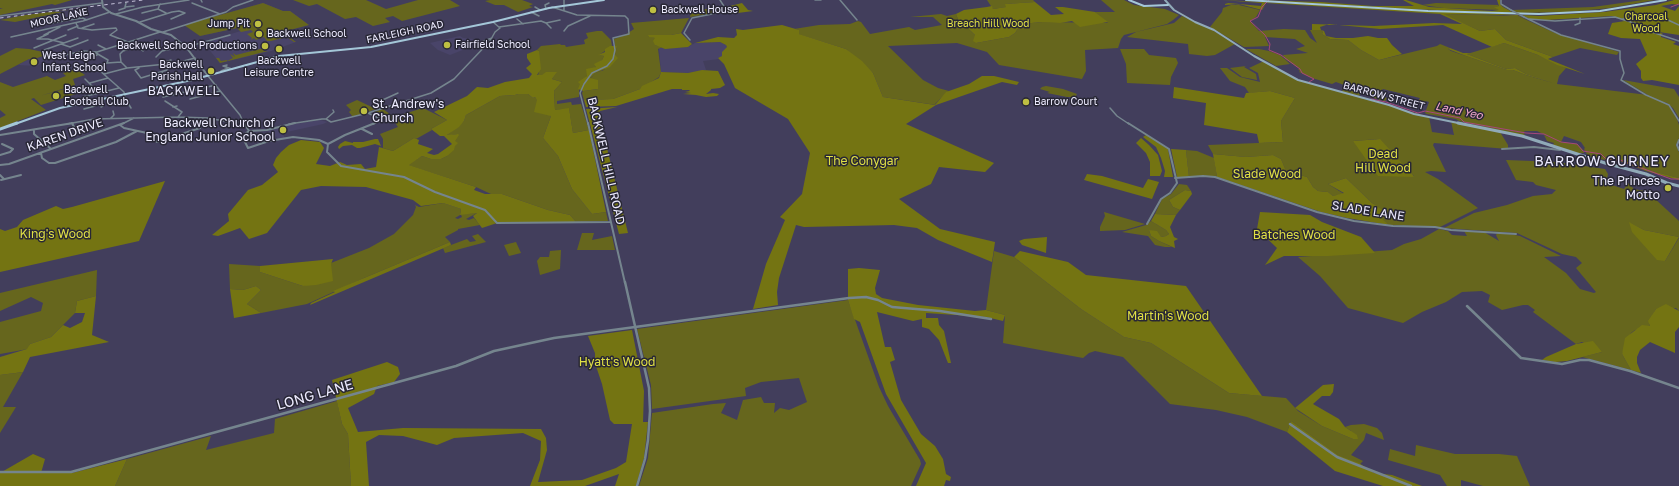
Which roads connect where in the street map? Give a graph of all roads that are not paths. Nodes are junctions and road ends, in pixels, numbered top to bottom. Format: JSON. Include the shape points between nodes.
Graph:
{"nodes":[{"id":1,"x":189,"y":0,"type":"edge"},
{"id":2,"x":253,"y":0,"type":"edge"},
{"id":3,"x":564,"y":0,"type":"edge"},
{"id":4,"x":604,"y":0,"type":"edge"},
{"id":5,"x":720,"y":0,"type":"edge"},
{"id":6,"x":815,"y":0,"type":"edge"},
{"id":7,"x":821,"y":0,"type":"edge"},
{"id":8,"x":840,"y":0,"type":"edge"},
{"id":9,"x":1129,"y":0,"type":"edge"},
{"id":10,"x":1246,"y":0,"type":"edge"},
{"id":11,"x":1501,"y":0,"type":"edge"},
{"id":12,"x":1659,"y":0,"type":"edge"},
{"id":13,"x":1666,"y":0,"type":"edge"},
{"id":14,"x":102,"y":1,"type":"edge"},
{"id":15,"x":126,"y":3,"type":"dead end"},
{"id":16,"x":192,"y":3,"type":"dead end"},
{"id":17,"x":549,"y":3,"type":"dead end"},
{"id":18,"x":1165,"y":3,"type":"edge"},
{"id":19,"x":136,"y":4,"type":"dead end"},
{"id":20,"x":160,"y":4,"type":"junction"},
{"id":21,"x":564,"y":5,"type":"junction"},
{"id":22,"x":134,"y":6,"type":"junction"},
{"id":23,"x":1158,"y":6,"type":"junction"},
{"id":24,"x":1169,"y":6,"type":"junction"},
{"id":25,"x":126,"y":7,"type":"junction"},
{"id":26,"x":536,"y":7,"type":"dead end"},
{"id":27,"x":552,"y":7,"type":"junction"},
{"id":28,"x":138,"y":8,"type":"junction"},
{"id":29,"x":546,"y":8,"type":"junction"},
{"id":30,"x":158,"y":9,"type":"junction"},
{"id":31,"x":119,"y":10,"type":"dead end"},
{"id":32,"x":540,"y":10,"type":"junction"},
{"id":33,"x":564,"y":10,"type":"junction"},
{"id":34,"x":110,"y":12,"type":"junction"},
{"id":35,"x":531,"y":12,"type":"junction"},
{"id":36,"x":142,"y":13,"type":"dead end"},
{"id":37,"x":167,"y":13,"type":"junction"},
{"id":38,"x":115,"y":14,"type":"junction"},
{"id":39,"x":220,"y":14,"type":"junction"},
{"id":40,"x":84,"y":15,"type":"dead end"},
{"id":41,"x":1524,"y":15,"type":"junction"},
{"id":42,"x":0,"y":16,"type":"edge"},
{"id":43,"x":539,"y":16,"type":"dead end"},
{"id":44,"x":590,"y":16,"type":"junction"},
{"id":45,"x":40,"y":17,"type":"dead end"},
{"id":46,"x":82,"y":18,"type":"junction"},
{"id":47,"x":1580,"y":18,"type":"junction"},
{"id":48,"x":171,"y":19,"type":"dead end"},
{"id":49,"x":1528,"y":19,"type":"junction"},
{"id":50,"x":1621,"y":19,"type":"junction"},
{"id":51,"x":1646,"y":19,"type":"dead end"},
{"id":52,"x":87,"y":20,"type":"junction"},
{"id":53,"x":517,"y":20,"type":"dead end"},
{"id":54,"x":560,"y":20,"type":"dead end"},
{"id":55,"x":857,"y":20,"type":"dead end"},
{"id":56,"x":1668,"y":20,"type":"dead end"},
{"id":57,"x":140,"y":22,"type":"junction"},
{"id":58,"x":492,"y":22,"type":"junction"},
{"id":59,"x":76,"y":23,"type":"junction"},
{"id":60,"x":546,"y":23,"type":"junction"},
{"id":61,"x":94,"y":24,"type":"dead end"},
{"id":62,"x":523,"y":24,"type":"junction"},
{"id":63,"x":65,"y":25,"type":"junction"},
{"id":64,"x":1575,"y":25,"type":"dead end"},
{"id":65,"x":78,"y":26,"type":"junction"},
{"id":66,"x":1679,"y":26,"type":"edge"},
{"id":67,"x":499,"y":27,"type":"junction"},
{"id":68,"x":80,"y":28,"type":"junction"},
{"id":69,"x":551,"y":28,"type":"dead end"},
{"id":70,"x":68,"y":30,"type":"dead end"},
{"id":71,"x":564,"y":31,"type":"dead end"},
{"id":72,"x":161,"y":32,"type":"junction"},
{"id":73,"x":230,"y":34,"type":"dead end"},
{"id":74,"x":66,"y":35,"type":"dead end"},
{"id":75,"x":12,"y":37,"type":"dead end"},
{"id":76,"x":79,"y":37,"type":"dead end"},
{"id":77,"x":492,"y":38,"type":"junction"},
{"id":78,"x":52,"y":40,"type":"junction"},
{"id":79,"x":88,"y":40,"type":"dead end"},
{"id":80,"x":690,"y":40,"type":"dead end"},
{"id":81,"x":1679,"y":41,"type":"edge"},
{"id":82,"x":128,"y":42,"type":"junction"},
{"id":83,"x":152,"y":42,"type":"dead end"},
{"id":84,"x":474,"y":42,"type":"dead end"},
{"id":85,"x":64,"y":43,"type":"junction"},
{"id":86,"x":60,"y":44,"type":"junction"},
{"id":87,"x":98,"y":45,"type":"dead end"},
{"id":88,"x":136,"y":47,"type":"junction"},
{"id":89,"x":185,"y":47,"type":"junction"},
{"id":90,"x":33,"y":48,"type":"dead end"},
{"id":91,"x":107,"y":49,"type":"junction"},
{"id":92,"x":44,"y":50,"type":"dead end"},
{"id":93,"x":143,"y":51,"type":"dead end"},
{"id":94,"x":96,"y":53,"type":"junction"},
{"id":95,"x":156,"y":57,"type":"dead end"},
{"id":96,"x":52,"y":58,"type":"dead end"},
{"id":97,"x":195,"y":58,"type":"junction"},
{"id":98,"x":171,"y":60,"type":"dead end"},
{"id":99,"x":121,"y":62,"type":"junction"},
{"id":100,"x":107,"y":63,"type":"junction"},
{"id":101,"x":162,"y":64,"type":"junction"},
{"id":102,"x":172,"y":64,"type":"junction"},
{"id":103,"x":102,"y":65,"type":"junction"},
{"id":104,"x":82,"y":66,"type":"dead end"},
{"id":105,"x":226,"y":66,"type":"dead end"},
{"id":106,"x":92,"y":67,"type":"junction"},
{"id":107,"x":139,"y":67,"type":"junction"},
{"id":108,"x":128,"y":68,"type":"junction"},
{"id":109,"x":229,"y":68,"type":"junction"},
{"id":110,"x":232,"y":69,"type":"junction"},
{"id":111,"x":99,"y":70,"type":"junction"},
{"id":112,"x":221,"y":70,"type":"dead end"},
{"id":113,"x":162,"y":72,"type":"junction"},
{"id":114,"x":104,"y":74,"type":"junction"},
{"id":115,"x":208,"y":76,"type":"junction"},
{"id":116,"x":160,"y":77,"type":"dead end"},
{"id":117,"x":108,"y":78,"type":"junction"},
{"id":118,"x":85,"y":79,"type":"dead end"},
{"id":119,"x":90,"y":83,"type":"junction"},
{"id":120,"x":216,"y":85,"type":"junction"},
{"id":121,"x":92,"y":86,"type":"dead end"},
{"id":122,"x":119,"y":88,"type":"junction"},
{"id":123,"x":220,"y":91,"type":"junction"},
{"id":124,"x":398,"y":93,"type":"dead end"},
{"id":125,"x":124,"y":95,"type":"junction"},
{"id":126,"x":83,"y":97,"type":"dead end"},
{"id":127,"x":163,"y":97,"type":"dead end"},
{"id":128,"x":190,"y":99,"type":"dead end"},
{"id":129,"x":95,"y":100,"type":"junction"},
{"id":130,"x":165,"y":100,"type":"dead end"},
{"id":131,"x":95,"y":105,"type":"junction"},
{"id":132,"x":103,"y":106,"type":"dead end"},
{"id":133,"x":177,"y":106,"type":"dead end"},
{"id":134,"x":174,"y":107,"type":"junction"},
{"id":135,"x":131,"y":108,"type":"dead end"},
{"id":136,"x":380,"y":108,"type":"junction"},
{"id":137,"x":1110,"y":108,"type":"dead end"},
{"id":138,"x":84,"y":109,"type":"dead end"},
{"id":139,"x":333,"y":110,"type":"dead end"},
{"id":140,"x":113,"y":111,"type":"dead end"},
{"id":141,"x":368,"y":113,"type":"junction"},
{"id":142,"x":178,"y":117,"type":"junction"},
{"id":143,"x":110,"y":118,"type":"junction"},
{"id":144,"x":134,"y":118,"type":"junction"},
{"id":145,"x":326,"y":119,"type":"junction"},
{"id":146,"x":242,"y":121,"type":"junction"},
{"id":147,"x":1679,"y":121,"type":"edge"},
{"id":148,"x":72,"y":122,"type":"junction"},
{"id":149,"x":120,"y":125,"type":"junction"},
{"id":150,"x":200,"y":128,"type":"dead end"},
{"id":151,"x":0,"y":129,"type":"edge"},
{"id":152,"x":75,"y":129,"type":"dead end"},
{"id":153,"x":362,"y":129,"type":"junction"},
{"id":154,"x":34,"y":130,"type":"junction"},
{"id":155,"x":137,"y":131,"type":"junction"},
{"id":156,"x":249,"y":131,"type":"junction"},
{"id":157,"x":0,"y":134,"type":"edge"},
{"id":158,"x":372,"y":134,"type":"dead end"},
{"id":159,"x":1679,"y":142,"type":"edge"},
{"id":160,"x":2,"y":144,"type":"dead end"},
{"id":161,"x":328,"y":144,"type":"junction"},
{"id":162,"x":52,"y":149,"type":"junction"},
{"id":163,"x":1502,"y":149,"type":"dead end"},
{"id":164,"x":1563,"y":149,"type":"junction"},
{"id":165,"x":1679,"y":150,"type":"edge"},
{"id":166,"x":41,"y":153,"type":"junction"},
{"id":167,"x":0,"y":156,"type":"edge"},
{"id":168,"x":0,"y":166,"type":"edge"},
{"id":169,"x":0,"y":175,"type":"edge"},
{"id":170,"x":21,"y":175,"type":"dead end"},
{"id":171,"x":1175,"y":178,"type":"junction"},
{"id":172,"x":4,"y":179,"type":"junction"},
{"id":173,"x":1,"y":180,"type":"edge"},
{"id":174,"x":1679,"y":186,"type":"edge"},
{"id":175,"x":611,"y":222,"type":"junction"},
{"id":176,"x":1147,"y":224,"type":"dead end"},
{"id":177,"x":1516,"y":234,"type":"dead end"},
{"id":178,"x":1467,"y":306,"type":"dead end"},
{"id":179,"x":991,"y":319,"type":"dead end"},
{"id":180,"x":635,"y":327,"type":"junction"},
{"id":181,"x":1679,"y":388,"type":"edge"},
{"id":182,"x":1290,"y":424,"type":"dead end"},
{"id":183,"x":0,"y":472,"type":"edge"},
{"id":184,"x":637,"y":486,"type":"edge"},
{"id":185,"x":1411,"y":486,"type":"edge"}],
"edges":[{"from":1,"to":20,"type":"street"},
{"from":2,"to":39,"type":"street","via":[[236,5]]},
{"from":3,"to":21,"type":"street"},
{"from":4,"to":21,"type":"main road","name":"FARLEIGH ROAD"},
{"from":5,"to":80,"type":"street","via":[[727,11],[692,18],[684,33]]},
{"from":6,"to":7,"type":"street"},
{"from":8,"to":55,"type":"street"},
{"from":9,"to":23,"type":"main road","via":[[1141,5]]},
{"from":10,"to":41,"type":"main road"},
{"from":11,"to":41,"type":"street","bridge":true,"via":[[1501,4]]},
{"from":12,"to":41,"type":"main road","via":[[1597,10]]},
{"from":13,"to":41,"type":"main road","via":[[1600,11]]},
{"from":14,"to":34,"type":"street","via":[[103,7]]},
{"from":14,"to":42,"type":"street"},
{"from":15,"to":25,"type":"street"},
{"from":16,"to":39,"type":"street"},
{"from":17,"to":29,"type":"street","via":[[545,5]]},
{"from":18,"to":23,"type":"main road"},
{"from":18,"to":24,"type":"main road"},
{"from":19,"to":22,"type":"street"},
{"from":20,"to":28,"type":"street"},
{"from":20,"to":30,"type":"street"},
{"from":21,"to":27,"type":"main road","name":"FARLEIGH ROAD"},
{"from":21,"to":33,"type":"street"},
{"from":22,"to":25,"type":"street"},
{"from":22,"to":28,"type":"street"},
{"from":23,"to":24,"type":"main road"},
{"from":24,"to":164,"type":"main road","name":"BARROW STREET","via":[[1302,81],[1414,114],[1505,132]]},
{"from":25,"to":31,"type":"street"},
{"from":26,"to":32,"type":"street"},
{"from":27,"to":29,"type":"main road","name":"FARLEIGH ROAD"},
{"from":27,"to":33,"type":"street","name":"BACKWELL HILL ROAD"},
{"from":28,"to":38,"type":"street"},
{"from":29,"to":32,"type":"main road","name":"FARLEIGH ROAD"},
{"from":30,"to":36,"type":"street"},
{"from":30,"to":37,"type":"street"},
{"from":32,"to":35,"type":"main road","name":"FARLEIGH ROAD"},
{"from":33,"to":44,"type":"street","name":"BACKWELL HILL ROAD"},
{"from":34,"to":38,"type":"street"},
{"from":34,"to":52,"type":"street","name":"MOOR LANE"},
{"from":35,"to":43,"type":"street"},
{"from":35,"to":58,"type":"main road","name":"FARLEIGH ROAD"},
{"from":37,"to":48,"type":"street","via":[[185,13]]},
{"from":37,"to":57,"type":"street"},
{"from":38,"to":57,"type":"street"},
{"from":39,"to":72,"type":"street"},
{"from":40,"to":46,"type":"street","via":[[80,16]]},
{"from":41,"to":49,"type":"street"},
{"from":44,"to":71,"type":"street","via":[[568,26]]},
{"from":44,"to":175,"type":"street","name":"BACKWELL HILL ROAD","via":[[628,17],[630,32],[613,38],[613,59],[607,66],[592,73],[580,93]]},
{"from":45,"to":46,"type":"street","via":[[52,23]]},
{"from":46,"to":52,"type":"street"},
{"from":47,"to":49,"type":"street","via":[[1555,21]]},
{"from":47,"to":50,"type":"street"},
{"from":47,"to":64,"type":"street","via":[[1580,23]]},
{"from":49,"to":147,"type":"street","via":[[1561,35],[1620,51],[1624,73],[1621,80],[1669,105]]},
{"from":50,"to":51,"type":"street"},
{"from":50,"to":81,"type":"street"},
{"from":52,"to":59,"type":"street","name":"MOOR LANE"},
{"from":53,"to":62,"type":"street"},
{"from":54,"to":60,"type":"street"},
{"from":56,"to":66,"type":"street"},
{"from":57,"to":72,"type":"street"},
{"from":58,"to":67,"type":"street"},
{"from":58,"to":110,"type":"main road","name":"FARLEIGH ROAD","via":[[371,47],[282,55]]},
{"from":59,"to":63,"type":"street","name":"MOOR LANE"},
{"from":59,"to":65,"type":"street"},
{"from":60,"to":62,"type":"street","via":[[541,21]]},
{"from":60,"to":69,"type":"street"},
{"from":61,"to":68,"type":"street"},
{"from":62,"to":67,"type":"street"},
{"from":63,"to":75,"type":"street","name":"MOOR LANE"},
{"from":63,"to":78,"type":"street","via":[[37,39]]},
{"from":65,"to":68,"type":"street"},
{"from":65,"to":70,"type":"street"},
{"from":67,"to":77,"type":"street"},
{"from":68,"to":82,"type":"street","via":[[117,29],[111,34]]},
{"from":72,"to":82,"type":"street"},
{"from":72,"to":89,"type":"street","via":[[171,35]]},
{"from":73,"to":89,"type":"street"},
{"from":74,"to":78,"type":"street"},
{"from":76,"to":85,"type":"street"},
{"from":77,"to":84,"type":"street"},
{"from":77,"to":136,"type":"street","via":[[448,84],[431,93]]},
{"from":78,"to":85,"type":"street"},
{"from":78,"to":90,"type":"street"},
{"from":79,"to":86,"type":"street","via":[[70,47]]},
{"from":82,"to":91,"type":"street"},
{"from":83,"to":88,"type":"street"},
{"from":85,"to":86,"type":"street"},
{"from":86,"to":92,"type":"street"},
{"from":87,"to":91,"type":"street"},
{"from":88,"to":93,"type":"street"},
{"from":88,"to":99,"type":"street","via":[[123,51],[120,54]]},
{"from":89,"to":95,"type":"street","via":[[162,51]]},
{"from":89,"to":97,"type":"street"},
{"from":91,"to":94,"type":"street"},
{"from":94,"to":96,"type":"street","via":[[83,51]]},
{"from":94,"to":100,"type":"street","via":[[108,60]]},
{"from":97,"to":102,"type":"street"},
{"from":97,"to":115,"type":"street"},
{"from":98,"to":101,"type":"street"},
{"from":99,"to":100,"type":"street"},
{"from":99,"to":108,"type":"street"},
{"from":100,"to":103,"type":"street"},
{"from":101,"to":102,"type":"street"},
{"from":101,"to":107,"type":"street"},
{"from":102,"to":113,"type":"street","via":[[169,70]]},
{"from":103,"to":106,"type":"street"},
{"from":103,"to":111,"type":"street"},
{"from":104,"to":106,"type":"street"},
{"from":105,"to":109,"type":"street"},
{"from":106,"to":111,"type":"street"},
{"from":107,"to":108,"type":"street"},
{"from":107,"to":113,"type":"street","via":[[135,70],[141,78]]},
{"from":108,"to":114,"type":"street"},
{"from":109,"to":110,"type":"street"},
{"from":109,"to":112,"type":"street"},
{"from":110,"to":115,"type":"main road","name":"FARLEIGH ROAD"},
{"from":111,"to":114,"type":"street"},
{"from":113,"to":116,"type":"street","via":[[166,76]]},
{"from":114,"to":117,"type":"street"},
{"from":115,"to":120,"type":"street"},
{"from":115,"to":125,"type":"main road","name":"FARLEIGH ROAD"},
{"from":117,"to":119,"type":"street"},
{"from":117,"to":122,"type":"street"},
{"from":118,"to":119,"type":"street"},
{"from":119,"to":121,"type":"street"},
{"from":120,"to":123,"type":"street"},
{"from":120,"to":127,"type":"street"},
{"from":122,"to":125,"type":"street"},
{"from":122,"to":126,"type":"street"},
{"from":123,"to":128,"type":"street"},
{"from":123,"to":146,"type":"street"},
{"from":124,"to":136,"type":"street","via":[[376,103],[375,105]]},
{"from":125,"to":129,"type":"main road","name":"FARLEIGH ROAD"},
{"from":125,"to":135,"type":"street"},
{"from":129,"to":131,"type":"street"},
{"from":129,"to":151,"type":"main road","name":"FARLEIGH ROAD","via":[[53,110]]},
{"from":130,"to":134,"type":"street"},
{"from":131,"to":132,"type":"street"},
{"from":131,"to":138,"type":"street"},
{"from":133,"to":134,"type":"street"},
{"from":134,"to":142,"type":"street","via":[[182,112]]},
{"from":136,"to":141,"type":"street"},
{"from":137,"to":171,"type":"street","via":[[1117,116],[1169,149]]},
{"from":139,"to":145,"type":"street","via":[[334,112]]},
{"from":140,"to":143,"type":"street","via":[[114,115]]},
{"from":141,"to":145,"type":"street","via":[[331,122]]},
{"from":141,"to":153,"type":"street","via":[[380,121]]},
{"from":142,"to":144,"type":"street"},
{"from":142,"to":146,"type":"street","via":[[208,118],[234,123]]},
{"from":143,"to":144,"type":"street"},
{"from":143,"to":148,"type":"street"},
{"from":144,"to":149,"type":"street","name":"KAREN DRIVE"},
{"from":145,"to":156,"type":"street"},
{"from":146,"to":156,"type":"street"},
{"from":148,"to":152,"type":"street"},
{"from":148,"to":154,"type":"street"},
{"from":149,"to":155,"type":"street"},
{"from":149,"to":162,"type":"street","name":"KAREN DRIVE"},
{"from":150,"to":155,"type":"street","via":[[158,142]]},
{"from":153,"to":158,"type":"street"},
{"from":153,"to":161,"type":"street"},
{"from":154,"to":157,"type":"street"},
{"from":154,"to":162,"type":"street","via":[[34,134]]},
{"from":155,"to":166,"type":"street","via":[[116,142],[54,163],[42,158]]},
{"from":156,"to":161,"type":"street","via":[[242,136],[248,148],[301,137]]},
{"from":159,"to":165,"type":"street"},
{"from":160,"to":167,"type":"street","name":"KAREN DRIVE","via":[[13,149]]},
{"from":161,"to":175,"type":"street","via":[[327,152],[342,166],[404,177],[435,192],[485,210],[496,223]]},
{"from":162,"to":166,"type":"street","name":"KAREN DRIVE"},
{"from":163,"to":164,"type":"street"},
{"from":164,"to":174,"type":"main road","name":"BARROW STREET"},
{"from":166,"to":168,"type":"street","name":"KAREN DRIVE"},
{"from":169,"to":172,"type":"street"},
{"from":170,"to":172,"type":"street"},
{"from":171,"to":176,"type":"street","via":[[1177,183],[1170,194],[1161,199]]},
{"from":171,"to":177,"type":"street","name":"SLADE LANE","via":[[1215,177],[1318,212],[1365,222]]},
{"from":172,"to":173,"type":"street"},
{"from":175,"to":180,"type":"street","name":"BACKWELL HILL ROAD"},
{"from":178,"to":181,"type":"street","via":[[1521,358],[1562,364],[1584,359]]},
{"from":179,"to":180,"type":"street","name":"LONG LANE","via":[[892,307],[866,297]]},
{"from":180,"to":183,"type":"street","name":"LONG LANE","via":[[554,338],[494,351],[456,366],[71,472]]},
{"from":180,"to":184,"type":"street","name":"BACKWELL HILL ROAD","via":[[649,388],[650,411],[645,460]]},
{"from":182,"to":185,"type":"street","via":[[1337,457]]}]}
